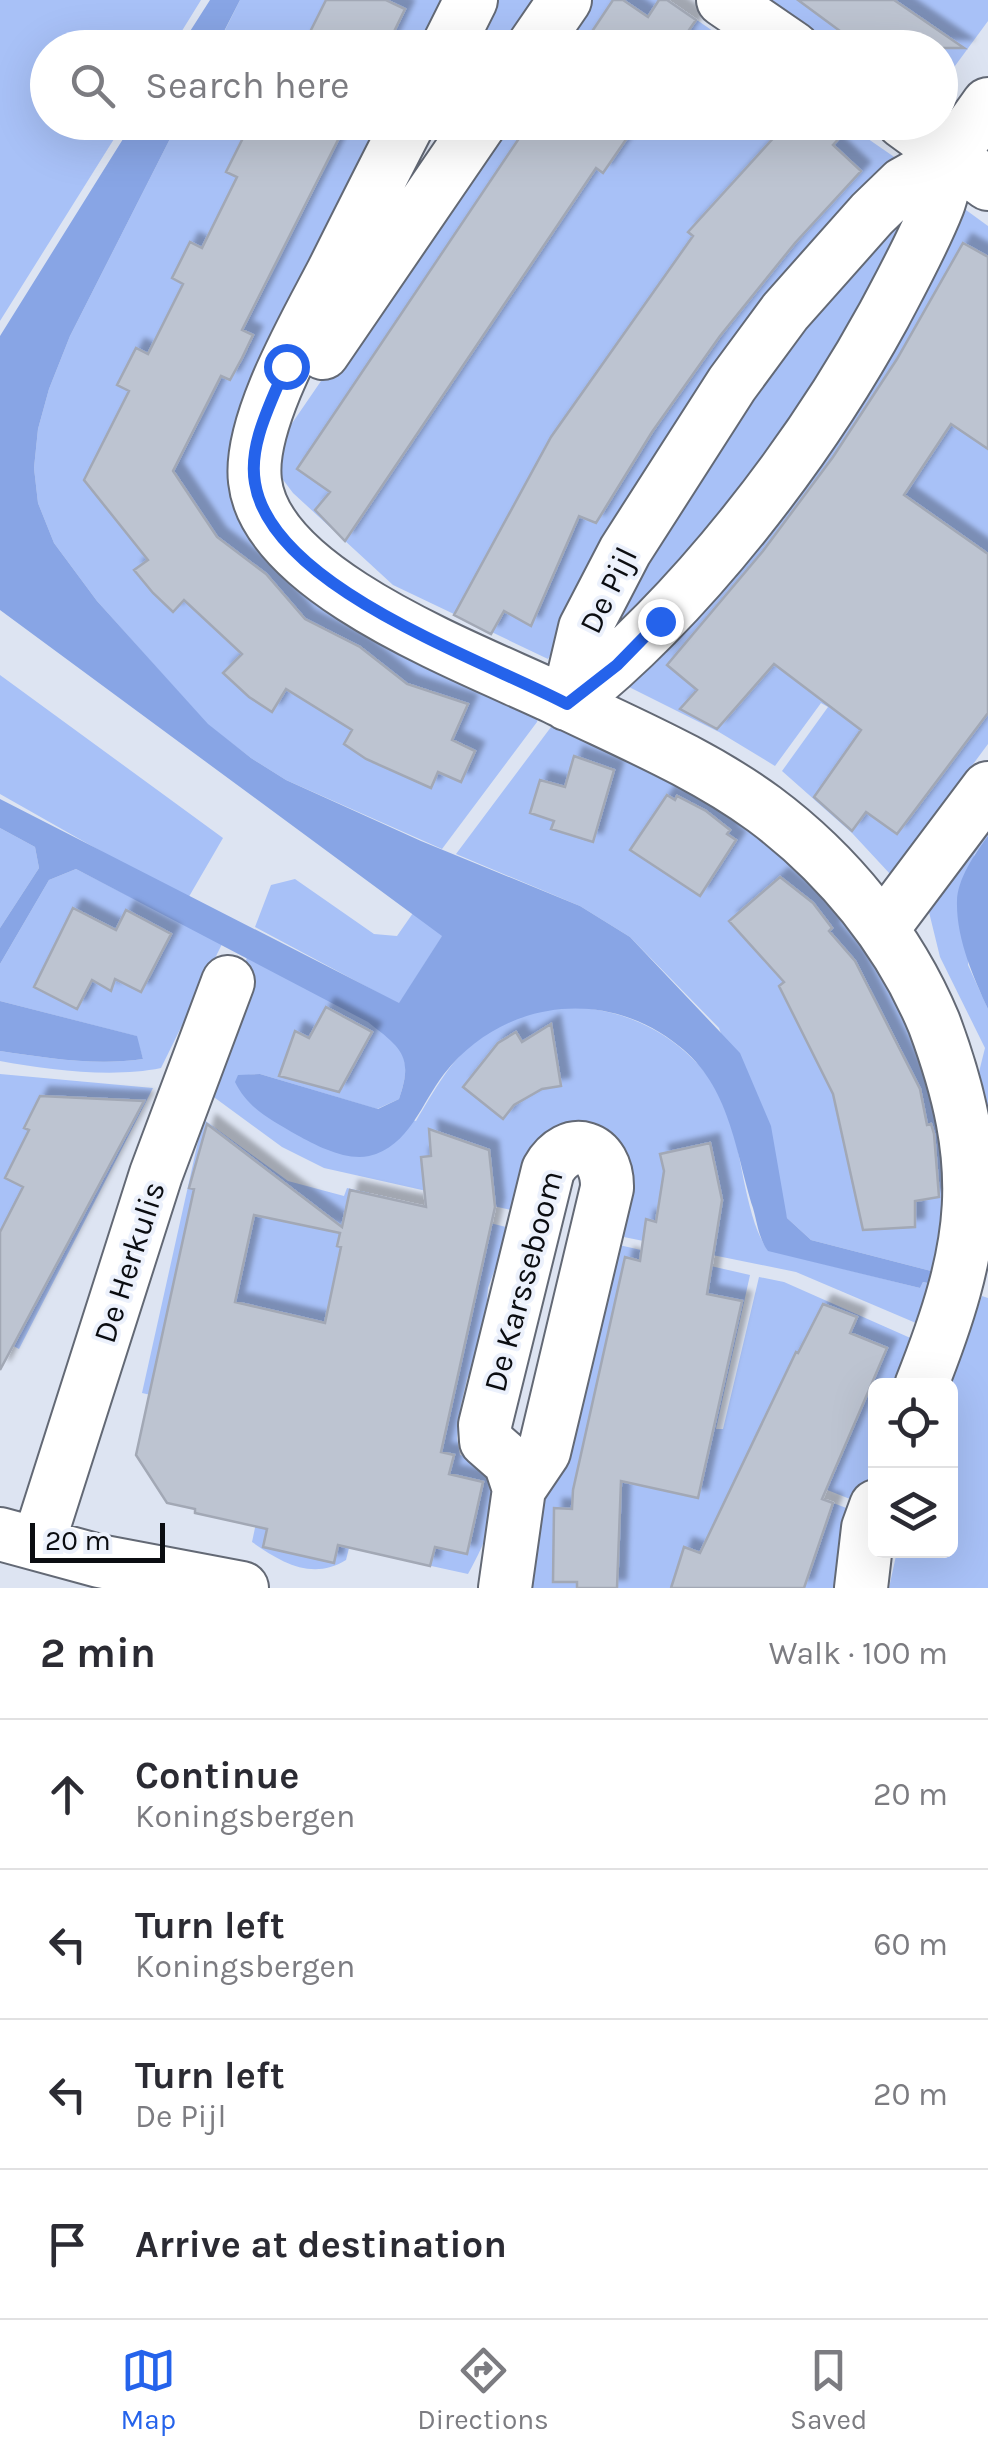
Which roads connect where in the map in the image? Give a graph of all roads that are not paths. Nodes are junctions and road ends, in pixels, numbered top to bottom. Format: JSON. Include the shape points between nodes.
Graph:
{"nodes":[{"id":1,"x":470,"y":0,"type":"edge"},
{"id":2,"x":565,"y":0,"type":"edge"},
{"id":3,"x":723,"y":0,"type":"edge"},
{"id":4,"x":455,"y":30,"type":"edge"},
{"id":5,"x":544,"y":30,"type":"edge"},
{"id":6,"x":766,"y":30,"type":"edge"},
{"id":7,"x":988,"y":104,"type":"edge"},
{"id":8,"x":399,"y":140,"type":"edge"},
{"id":9,"x":469,"y":140,"type":"edge"},
{"id":10,"x":928,"y":140,"type":"edge"},
{"id":11,"x":970,"y":170,"type":"edge"},
{"id":12,"x":254,"y":454,"type":"junction"},
{"id":13,"x":567,"y":704,"type":"junction"},
{"id":14,"x":988,"y":788,"type":"edge"},
{"id":15,"x":884,"y":928,"type":"junction"},
{"id":16,"x":228,"y":982,"type":"dead end"},
{"id":17,"x":923,"y":1378,"type":"edge"},
{"id":18,"x":519,"y":1490,"type":"junction"},
{"id":19,"x":868,"y":1536,"type":"edge"},
{"id":20,"x":19,"y":1539,"type":"edge"},
{"id":21,"x":242,"y":1588,"type":"edge"},
{"id":22,"x":504,"y":1588,"type":"edge"},
{"id":23,"x":860,"y":1588,"type":"edge"}],
"edges":[{"from":1,"to":4,"type":"street"},
{"from":2,"to":5,"type":"street"},
{"from":3,"to":6,"type":"street"},
{"from":7,"to":11,"type":"street","name":"De Pijl"},
{"from":8,"to":12,"type":"street","via":[[286,366]]},
{"from":9,"to":12,"type":"street"},
{"from":10,"to":11,"type":"street"},
{"from":11,"to":13,"type":"street","name":"De Pijl","via":[[938,205],[882,317],[754,509],[660,621]]},
{"from":11,"to":13,"type":"street","name":"De Pijl","via":[[903,184],[785,312],[626,551],[585,628]]},
{"from":12,"to":13,"type":"street","via":[[255,485],[294,552],[398,625]]},
{"from":13,"to":15,"type":"street","via":[[720,779],[766,810]]},
{"from":14,"to":15,"type":"street"},
{"from":15,"to":17,"type":"street","via":[[952,1067],[970,1135],[968,1249]]},
{"from":16,"to":20,"type":"street","name":"De Herkulis"},
{"from":18,"to":18,"type":"street","name":"De Karsseboom","via":[[514,1468],[486,1440],[484,1425],[548,1170],[561,1151],[588,1150],[604,1164],[607,1188],[544,1452]]},
{"from":18,"to":22,"type":"street","name":"De Karsseboom"},
{"from":19,"to":23,"type":"street"},
{"from":20,"to":21,"type":"street"}]}
